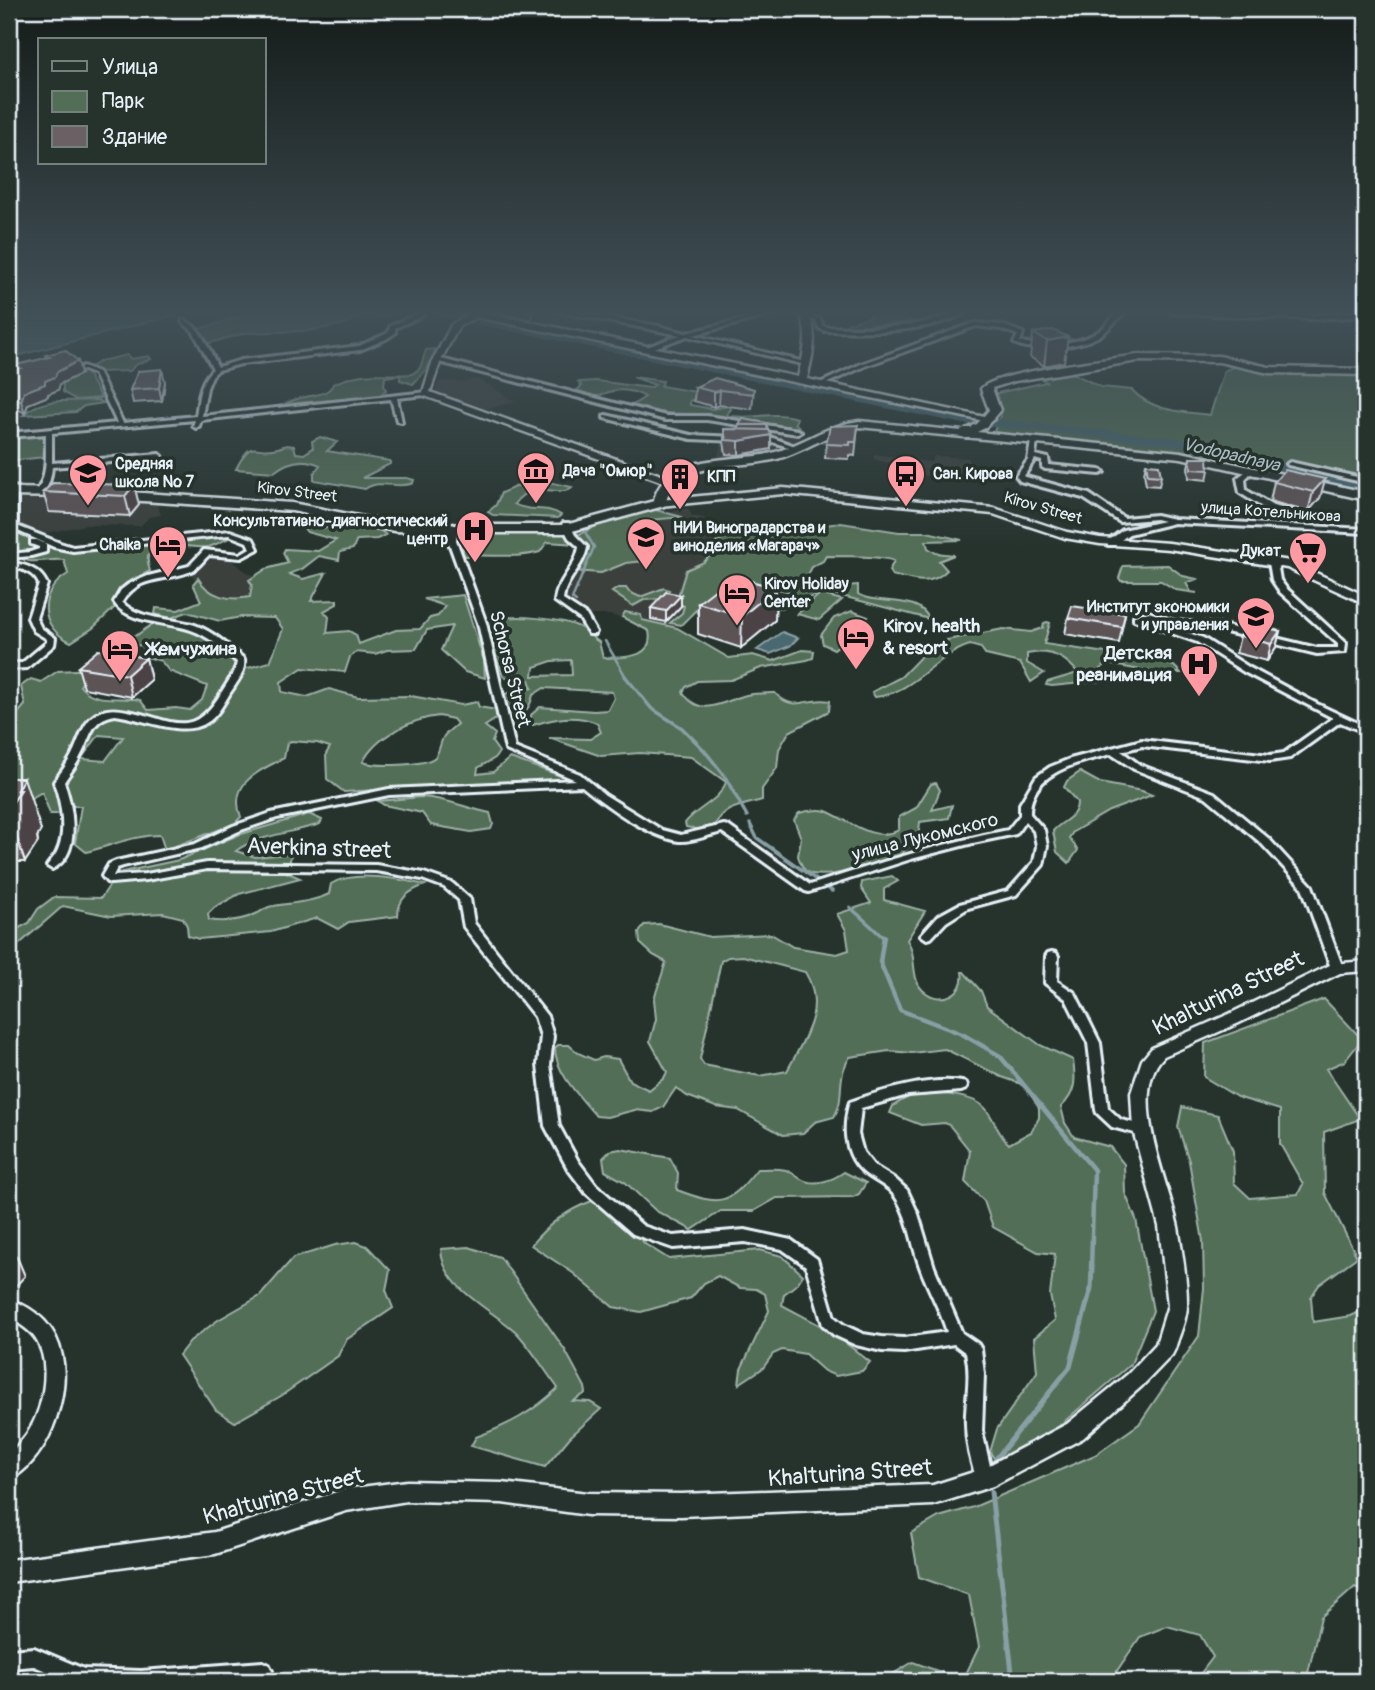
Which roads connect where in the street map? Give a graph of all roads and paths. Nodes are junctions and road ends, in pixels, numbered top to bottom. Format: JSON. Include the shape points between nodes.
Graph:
{"nodes":[{"id":1,"x":104,"y":390,"type":"edge"},
{"id":2,"x":202,"y":390,"type":"edge"},
{"id":3,"x":426,"y":390,"type":"edge"},
{"id":4,"x":555,"y":390,"type":"edge"},
{"id":5,"x":841,"y":390,"type":"edge"},
{"id":6,"x":986,"y":390,"type":"edge"},
{"id":7,"x":425,"y":393,"type":"junction"},
{"id":8,"x":393,"y":396,"type":"junction"},
{"id":9,"x":200,"y":416,"type":"junction"},
{"id":10,"x":606,"y":417,"type":"dead end"},
{"id":11,"x":400,"y":421,"type":"dead end"},
{"id":12,"x":120,"y":423,"type":"junction"},
{"id":13,"x":196,"y":426,"type":"dead end"},
{"id":14,"x":971,"y":428,"type":"junction"},
{"id":15,"x":49,"y":431,"type":"junction"},
{"id":16,"x":798,"y":432,"type":"dead end"},
{"id":17,"x":9,"y":435,"type":"edge"},
{"id":18,"x":1034,"y":441,"type":"junction"},
{"id":19,"x":794,"y":447,"type":"junction"},
{"id":20,"x":159,"y":456,"type":"dead end"},
{"id":21,"x":1032,"y":457,"type":"junction"},
{"id":22,"x":1290,"y":464,"type":"dead end"},
{"id":23,"x":47,"y":466,"type":"junction"},
{"id":24,"x":1100,"y":472,"type":"dead end"},
{"id":25,"x":1266,"y":473,"type":"junction"},
{"id":26,"x":671,"y":478,"type":"junction"},
{"id":27,"x":1366,"y":481,"type":"edge"},
{"id":28,"x":12,"y":490,"type":"edge"},
{"id":29,"x":42,"y":491,"type":"junction"},
{"id":30,"x":78,"y":492,"type":"edge"},
{"id":31,"x":103,"y":493,"type":"edge"},
{"id":32,"x":1366,"y":496,"type":"edge"},
{"id":33,"x":660,"y":499,"type":"junction"},
{"id":34,"x":1304,"y":516,"type":"dead end"},
{"id":35,"x":1174,"y":521,"type":"junction"},
{"id":36,"x":568,"y":527,"type":"junction"},
{"id":37,"x":454,"y":528,"type":"junction"},
{"id":38,"x":9,"y":530,"type":"edge"},
{"id":39,"x":1366,"y":531,"type":"edge"},
{"id":40,"x":1111,"y":543,"type":"junction"},
{"id":41,"x":9,"y":556,"type":"edge"},
{"id":42,"x":1273,"y":562,"type":"junction"},
{"id":43,"x":9,"y":564,"type":"edge"},
{"id":44,"x":1366,"y":600,"type":"edge"},
{"id":45,"x":592,"y":632,"type":"dead end"},
{"id":46,"x":9,"y":666,"type":"edge"},
{"id":47,"x":1339,"y":718,"type":"junction"},
{"id":48,"x":1366,"y":730,"type":"edge"},
{"id":49,"x":1115,"y":752,"type":"junction"},
{"id":50,"x":582,"y":783,"type":"junction"},
{"id":51,"x":1025,"y":816,"type":"junction"},
{"id":52,"x":724,"y":828,"type":"joint"},
{"id":53,"x":52,"y":866,"type":"dead end"},
{"id":54,"x":927,"y":935,"type":"dead end"},
{"id":55,"x":1052,"y":956,"type":"dead end"},
{"id":56,"x":1366,"y":966,"type":"edge"},
{"id":57,"x":1338,"y":968,"type":"junction"},
{"id":58,"x":961,"y":1086,"type":"dead end"},
{"id":59,"x":1142,"y":1130,"type":"junction"},
{"id":60,"x":9,"y":1307,"type":"edge"},
{"id":61,"x":956,"y":1337,"type":"junction"},
{"id":62,"x":9,"y":1469,"type":"edge"},
{"id":63,"x":985,"y":1479,"type":"junction"},
{"id":64,"x":9,"y":1571,"type":"edge"},
{"id":65,"x":9,"y":1659,"type":"edge"},
{"id":66,"x":262,"y":1671,"type":"dead end"}],
"edges":[{"from":1,"to":12,"type":"street"},
{"from":2,"to":9,"type":"street"},
{"from":3,"to":7,"type":"main road"},
{"from":4,"to":16,"type":"street","via":[[666,418],[730,421]]},
{"from":5,"to":14,"type":"main road"},
{"from":6,"to":14,"type":"main road","via":[[995,410]]},
{"from":7,"to":8,"type":"street"},
{"from":7,"to":26,"type":"main road"},
{"from":8,"to":9,"type":"street"},
{"from":8,"to":11,"type":"street"},
{"from":9,"to":12,"type":"street"},
{"from":9,"to":13,"type":"street"},
{"from":10,"to":19,"type":"street","via":[[691,437],[770,439]]},
{"from":12,"to":15,"type":"street"},
{"from":14,"to":18,"type":"main road"},
{"from":14,"to":19,"type":"main road","via":[[849,425]]},
{"from":14,"to":25,"type":"main road","via":[[1168,453]]},
{"from":14,"to":26,"type":"main road","via":[[860,426],[838,430],[776,457],[705,467]]},
{"from":15,"to":17,"type":"street"},
{"from":15,"to":23,"type":"street"},
{"from":18,"to":21,"type":"street"},
{"from":18,"to":25,"type":"main road","via":[[1197,458]]},
{"from":19,"to":26,"type":"main road","via":[[774,456],[701,467]]},
{"from":20,"to":23,"type":"street"},
{"from":21,"to":24,"type":"street","via":[[1046,459],[1045,467]]},
{"from":21,"to":35,"type":"street","via":[[1020,476],[1023,479],[1086,496],[1123,520],[1156,517]]},
{"from":22,"to":27,"type":"street"},
{"from":23,"to":29,"type":"street"},
{"from":25,"to":32,"type":"main road"},
{"from":25,"to":34,"type":"street","via":[[1248,472],[1241,478],[1243,491],[1270,508]]},
{"from":26,"to":33,"type":"main road"},
{"from":26,"to":33,"type":"main road"},
{"from":28,"to":29,"type":"main road"},
{"from":28,"to":53,"type":"street","via":[[13,527],[57,545],[89,549],[230,533],[250,541],[254,549],[241,556],[207,552],[194,567],[142,579],[122,593],[121,607],[212,636],[241,661],[240,670],[199,724],[166,724],[128,712],[94,719],[60,782],[65,797],[65,842]]},
{"from":29,"to":30,"type":"main road"},
{"from":31,"to":37,"type":"main road","name":"Kirov Street","via":[[294,503],[399,524]]},
{"from":33,"to":36,"type":"main road","name":"Kirov Street"},
{"from":33,"to":40,"type":"main road","name":"Kirov Street","via":[[783,491],[994,512],[1065,535]]},
{"from":35,"to":39,"type":"street","name":"улица Котельникова"},
{"from":35,"to":40,"type":"street","via":[[1126,532]]},
{"from":36,"to":37,"type":"main road","name":"Kirov Street"},
{"from":36,"to":45,"type":"street","via":[[583,547],[583,556],[564,581],[559,601],[583,617]]},
{"from":37,"to":50,"type":"street","name":"Schorsa Street","via":[[452,540],[482,623],[512,750],[577,776]]},
{"from":38,"to":41,"type":"street","via":[[43,546],[43,550]]},
{"from":40,"to":42,"type":"main road","name":"Kirov Street","via":[[1169,546]]},
{"from":42,"to":44,"type":"main road","name":"Kirov Street","via":[[1312,574]]},
{"from":42,"to":47,"type":"street","via":[[1283,590],[1342,643],[1342,650],[1317,651],[1222,628],[1173,623],[1149,615],[1138,618],[1184,632]]},
{"from":43,"to":46,"type":"street","via":[[30,570],[42,580],[32,618],[37,629],[51,638],[24,666]]},
{"from":47,"to":48,"type":"street"},
{"from":47,"to":49,"type":"street","name":"улица Лукомского","via":[[1287,756],[1270,758],[1142,743]]},
{"from":49,"to":51,"type":"street","name":"улица Лукомского","via":[[1050,771],[1031,791]]},
{"from":49,"to":57,"type":"street","via":[[1137,767],[1210,795],[1269,845],[1307,886]]},
{"from":50,"to":52,"type":"street","name":"Schorsa Street","via":[[659,832],[681,838]]},
{"from":50,"to":61,"type":"street","name":"Averkina street","via":[[389,792],[325,803],[263,819],[198,846],[120,863],[108,871],[108,878],[146,877],[207,866],[376,868],[425,876],[448,886],[464,899],[468,924],[483,945],[541,1016],[547,1036],[544,1065],[552,1126],[572,1165],[591,1189],[638,1230],[654,1238],[673,1242],[745,1236],[786,1244],[812,1263],[828,1320],[861,1340],[904,1345]]},
{"from":51,"to":52,"type":"street","name":"улица Лукомского","via":[[1006,835],[972,839],[809,889]]},
{"from":51,"to":54,"type":"street","via":[[1039,830],[1039,863],[1012,893],[964,906]]},
{"from":55,"to":59,"type":"street","via":[[1051,983],[1071,996],[1094,1043],[1102,1110],[1117,1124]]},
{"from":56,"to":57,"type":"street","name":"Khalturina Street"},
{"from":57,"to":59,"type":"street","name":"Khalturina Street","via":[[1158,1052],[1142,1080]]},
{"from":58,"to":61,"type":"street","via":[[881,1095],[855,1105],[851,1124],[857,1154],[873,1175],[896,1187],[911,1213]]},
{"from":59,"to":63,"type":"street","name":"Khalturina Street","via":[[1168,1226],[1178,1305],[1165,1349],[1075,1431]]},
{"from":60,"to":62,"type":"street","via":[[43,1332],[52,1357],[54,1383],[47,1415],[32,1444]]},
{"from":61,"to":63,"type":"street","via":[[974,1349],[979,1372],[975,1444]]},
{"from":63,"to":64,"type":"street","name":"Khalturina Street","via":[[933,1495],[681,1505],[588,1504],[502,1493],[407,1491],[346,1500],[215,1543]]},
{"from":65,"to":66,"type":"street","via":[[34,1657],[84,1678],[141,1680]]}]}
